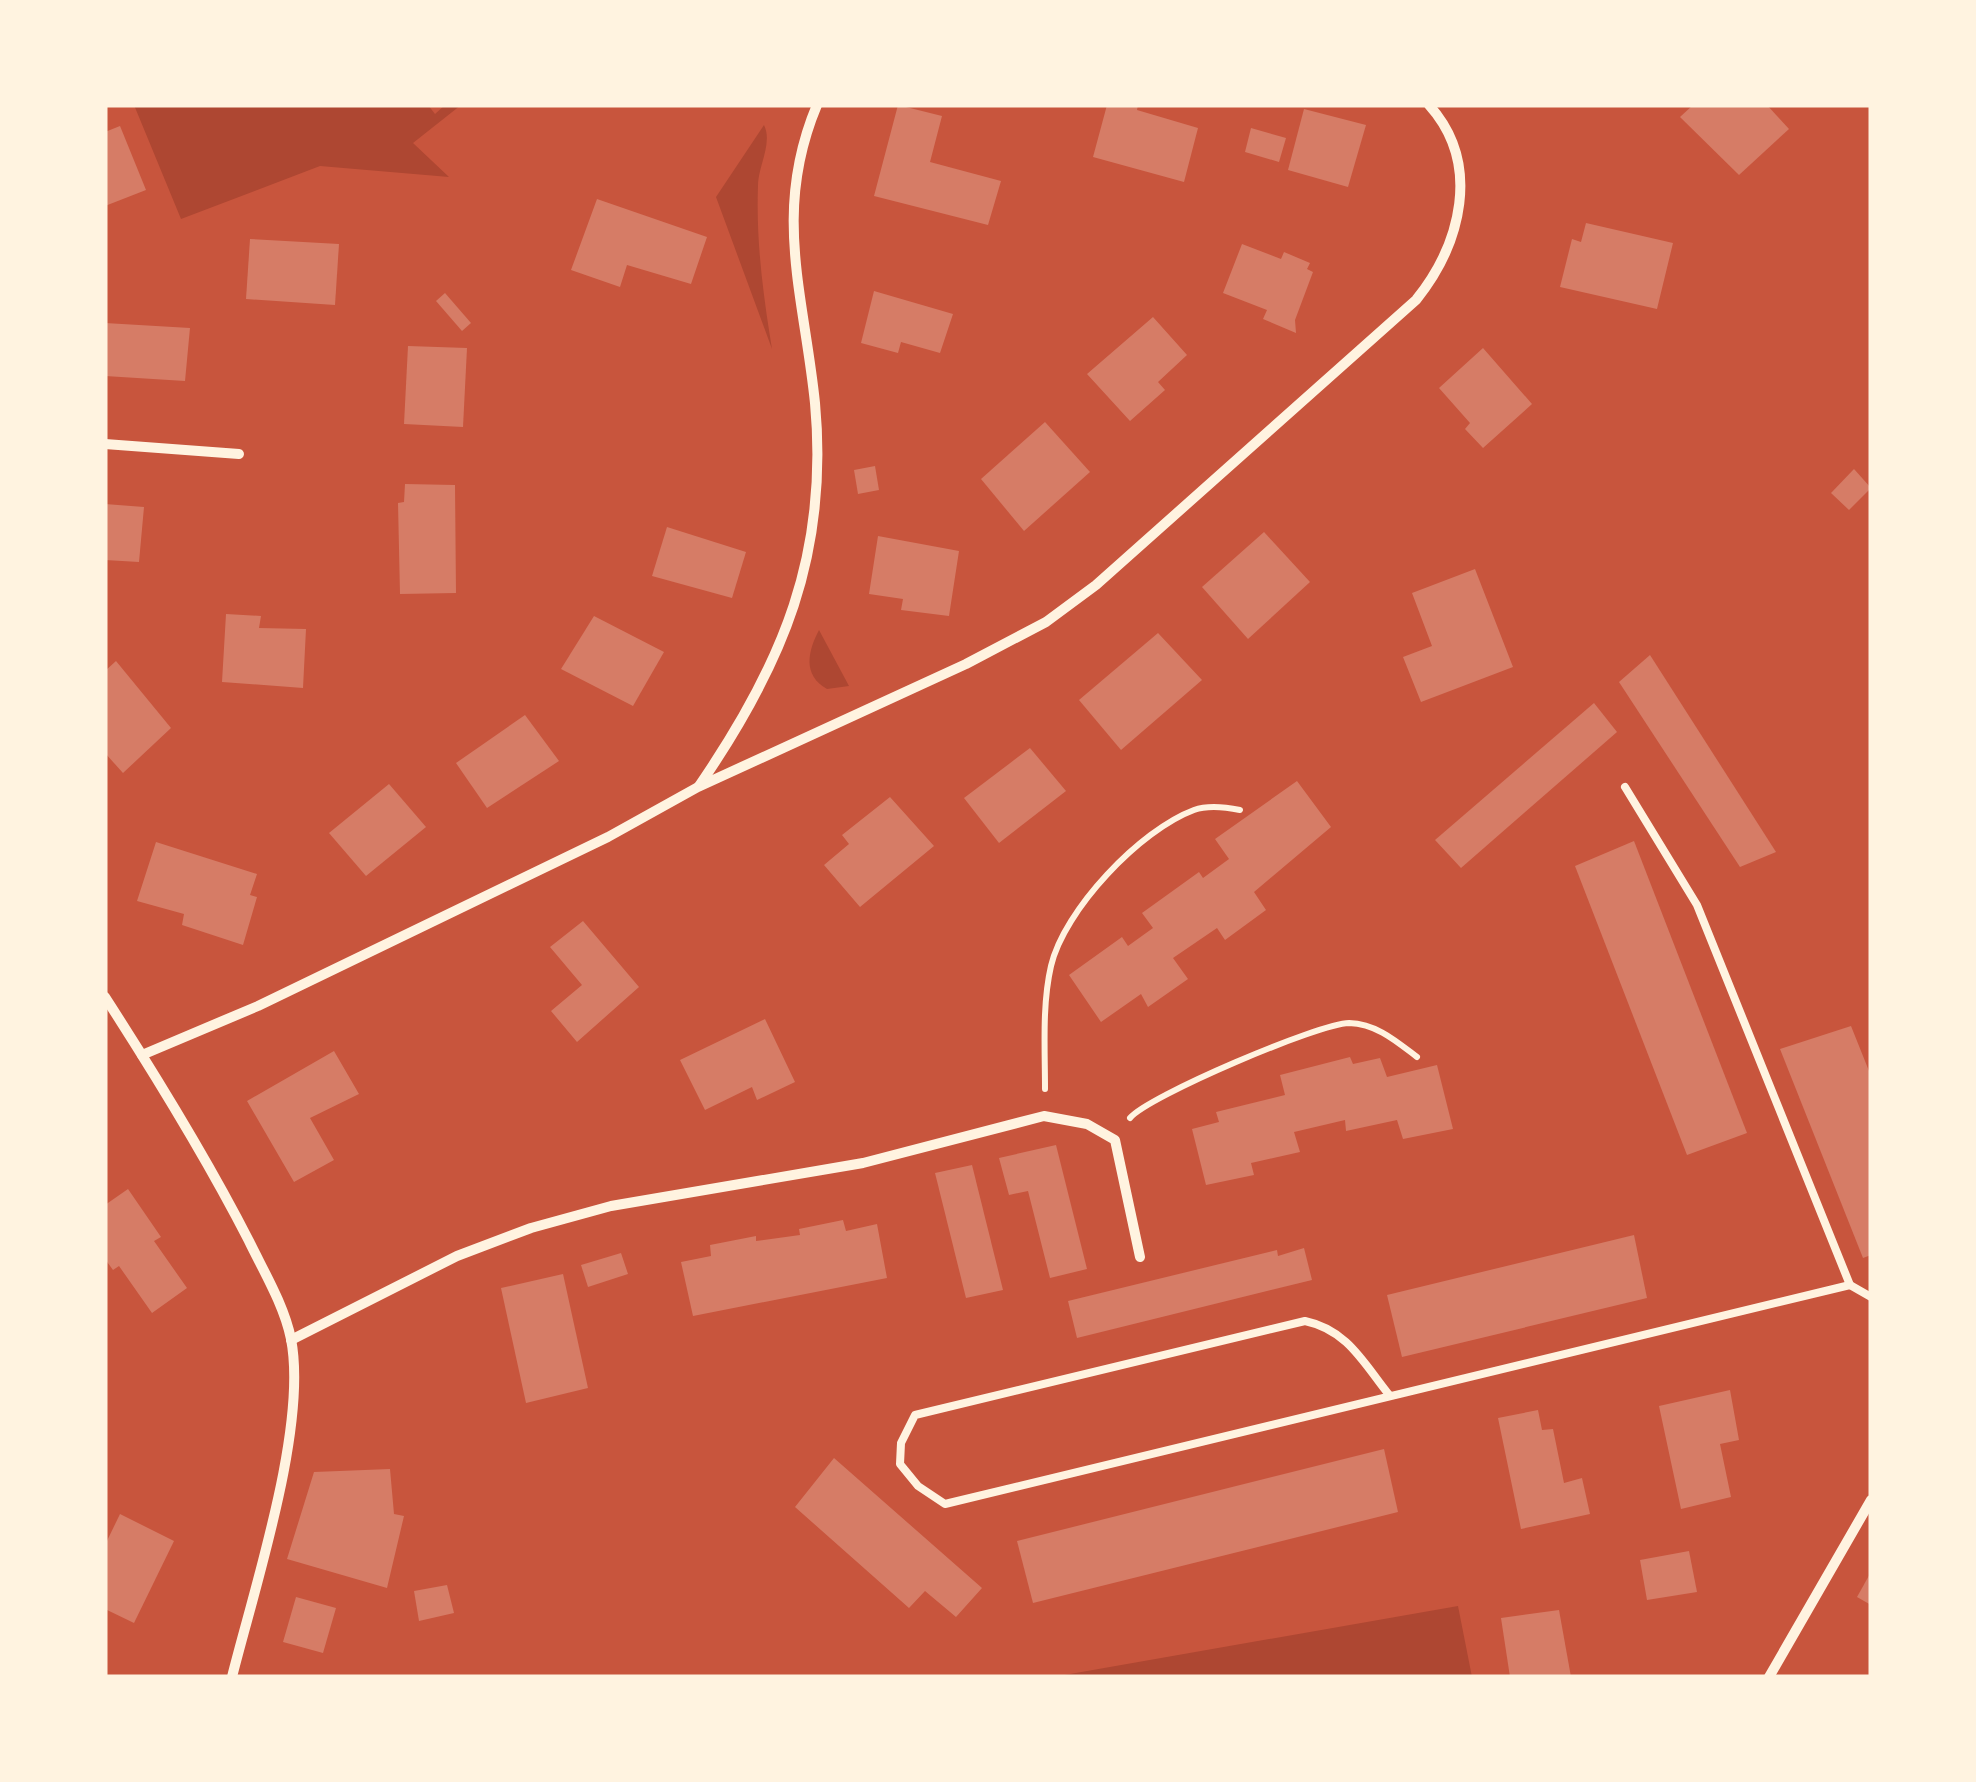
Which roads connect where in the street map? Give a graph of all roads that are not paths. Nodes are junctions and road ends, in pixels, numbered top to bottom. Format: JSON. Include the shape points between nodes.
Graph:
{"nodes":[{"id":1,"x":817,"y":105,"type":"edge"},
{"id":2,"x":1429,"y":105,"type":"edge"},
{"id":3,"x":105,"y":444,"type":"edge"},
{"id":4,"x":239,"y":454,"type":"dead end"},
{"id":5,"x":698,"y":787,"type":"junction"},
{"id":6,"x":1624,"y":787,"type":"dead end"},
{"id":7,"x":105,"y":997,"type":"edge"},
{"id":8,"x":142,"y":1055,"type":"junction"},
{"id":9,"x":1140,"y":1257,"type":"dead end"},
{"id":10,"x":1850,"y":1285,"type":"junction"},
{"id":11,"x":1871,"y":1297,"type":"edge"},
{"id":12,"x":291,"y":1340,"type":"junction"},
{"id":13,"x":1390,"y":1396,"type":"junction"},
{"id":14,"x":1871,"y":1500,"type":"edge"},
{"id":15,"x":232,"y":1677,"type":"edge"},
{"id":16,"x":1769,"y":1677,"type":"edge"}],
"edges":[{"from":1,"to":5,"type":"street","via":[[793,182],[791,224],[816,415],[814,535],[777,656]]},
{"from":2,"to":5,"type":"street","via":[[1456,148],[1460,188],[1449,250],[1416,300],[1046,622]]},
{"from":3,"to":4,"type":"street"},
{"from":5,"to":8,"type":"street","via":[[364,955]]},
{"from":6,"to":10,"type":"lane","via":[[1698,905]]},
{"from":7,"to":8,"type":"street"},
{"from":8,"to":12,"type":"street","via":[[230,1206]]},
{"from":9,"to":12,"type":"street","via":[[1115,1140],[1086,1124],[1044,1116],[864,1163],[630,1202],[531,1228],[457,1256]]},
{"from":10,"to":11,"type":"lane"},
{"from":10,"to":13,"type":"lane"},
{"from":12,"to":15,"type":"street","via":[[292,1410],[277,1498]]},
{"from":13,"to":13,"type":"lane","via":[[945,1504],[900,1464],[901,1443],[915,1415],[1305,1321],[1330,1326]]},
{"from":14,"to":16,"type":"street"}]}
